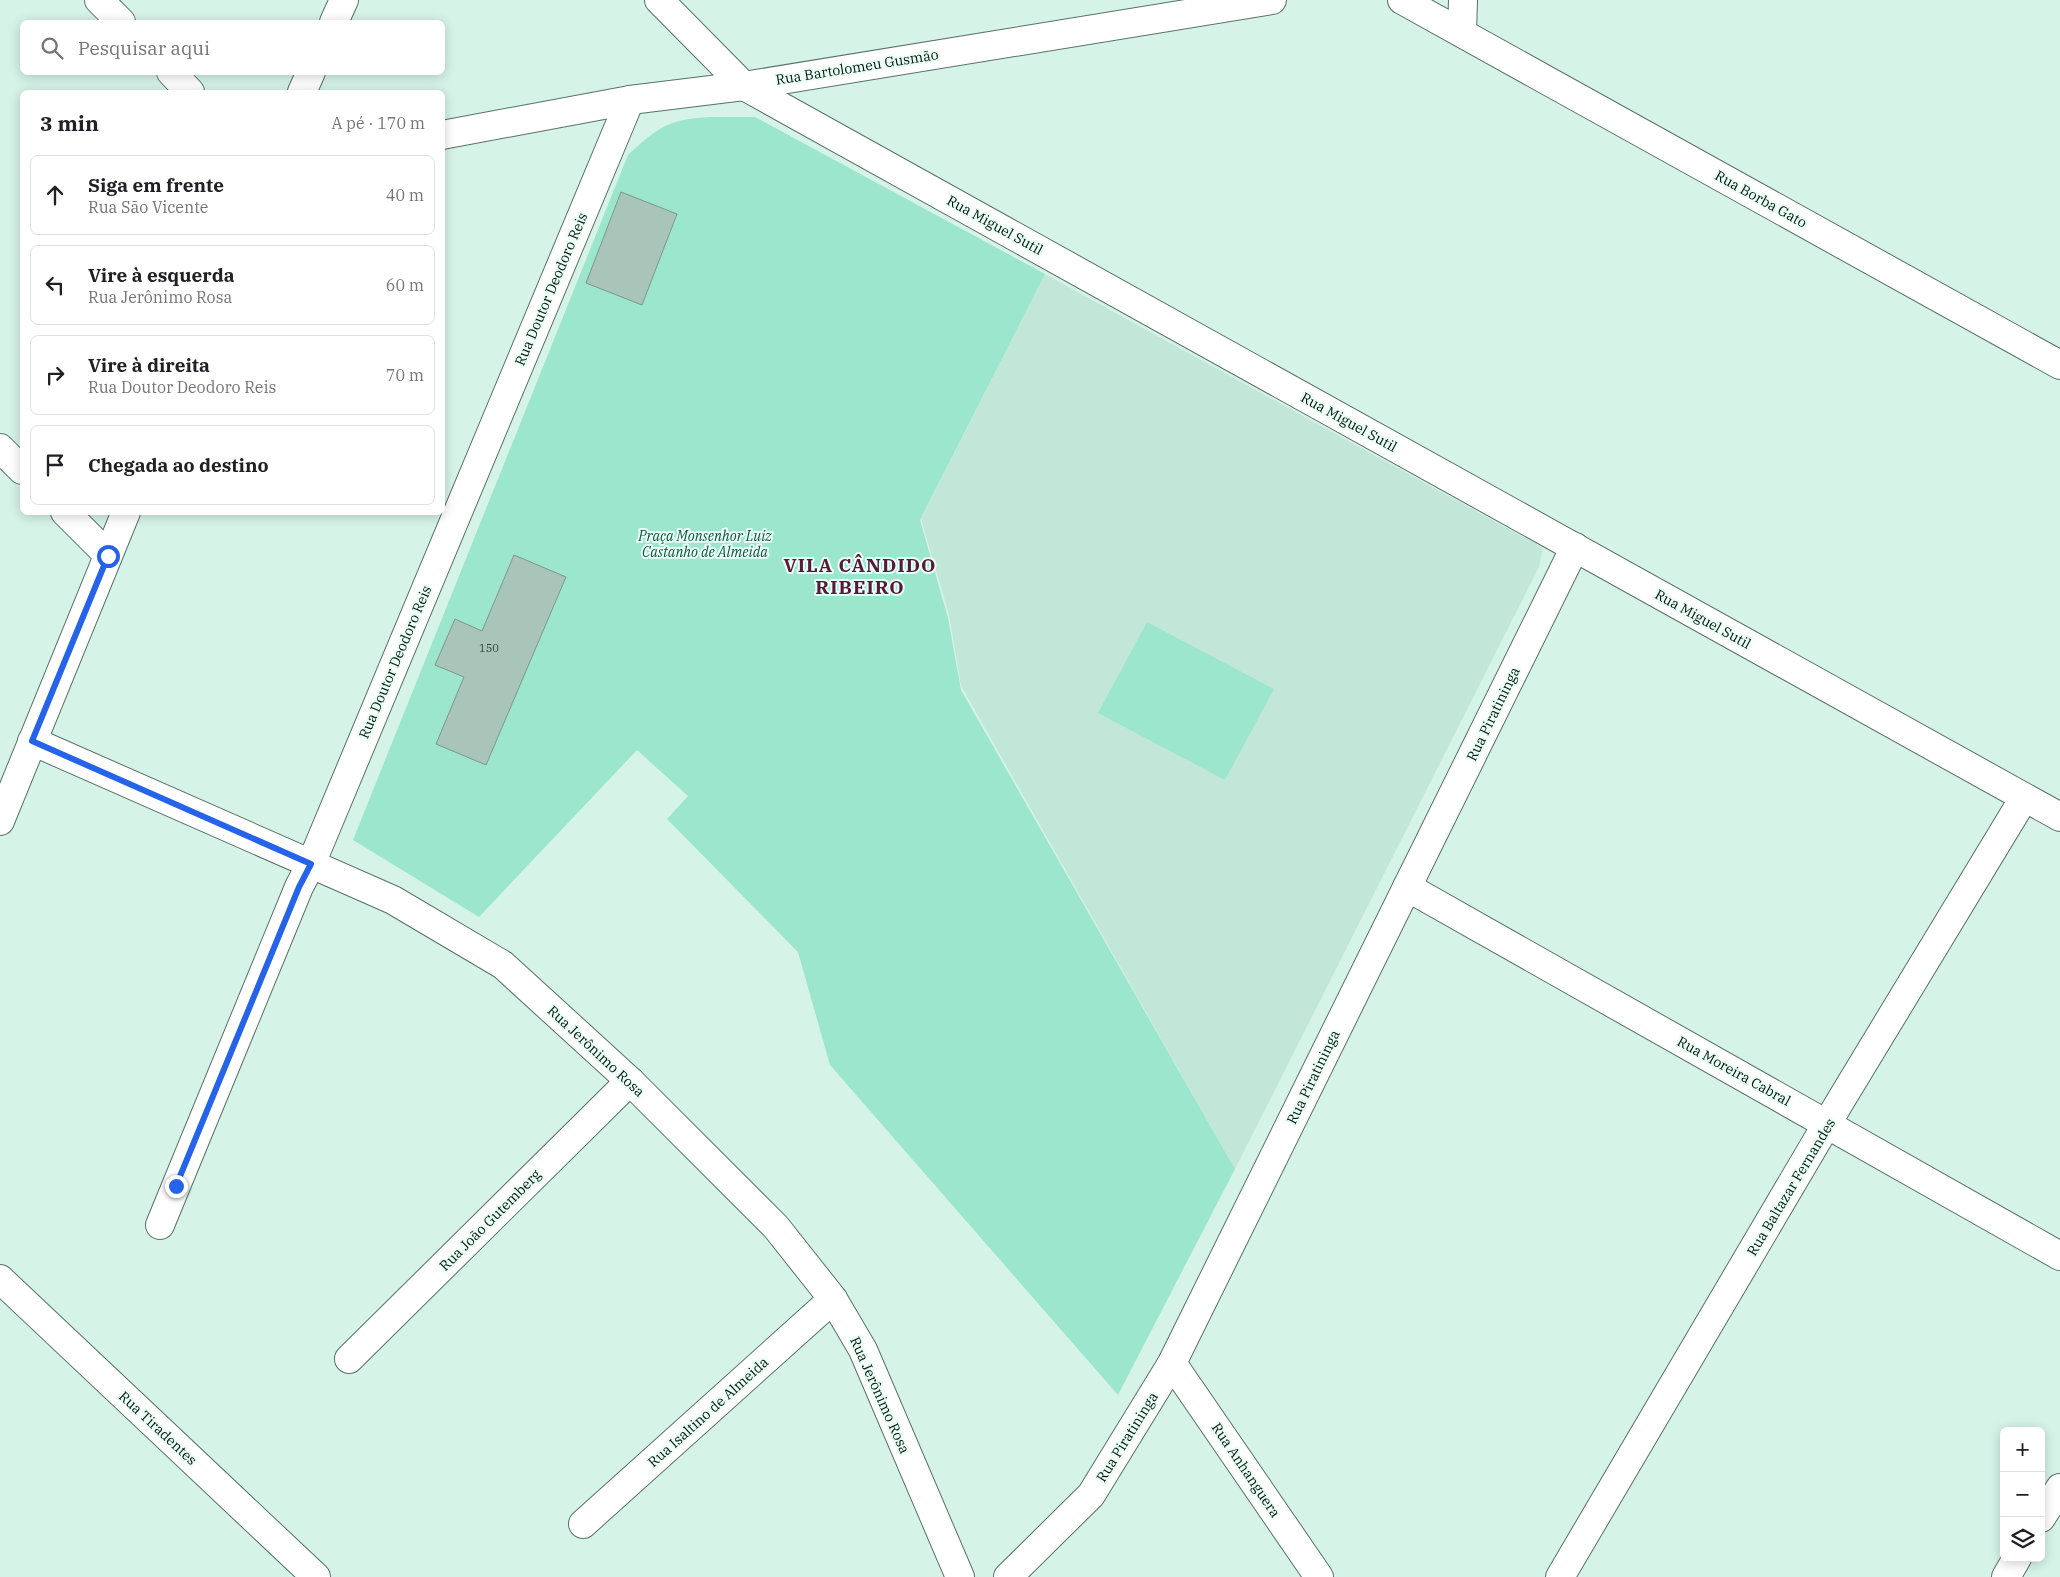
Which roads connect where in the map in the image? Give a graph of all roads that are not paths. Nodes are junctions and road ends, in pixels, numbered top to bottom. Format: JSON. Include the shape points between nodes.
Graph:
{"nodes":[{"id":1,"x":99,"y":0,"type":"edge"},
{"id":2,"x":344,"y":0,"type":"edge"},
{"id":3,"x":659,"y":0,"type":"edge"},
{"id":4,"x":1272,"y":0,"type":"edge"},
{"id":5,"x":1402,"y":0,"type":"edge"},
{"id":6,"x":1462,"y":0,"type":"edge"},
{"id":7,"x":119,"y":20,"type":"edge"},
{"id":8,"x":335,"y":20,"type":"edge"},
{"id":9,"x":1462,"y":33,"type":"junction"},
{"id":10,"x":174,"y":75,"type":"edge"},
{"id":11,"x":310,"y":75,"type":"edge"},
{"id":12,"x":744,"y":86,"type":"junction"},
{"id":13,"x":188,"y":90,"type":"edge"},
{"id":14,"x":303,"y":90,"type":"edge"},
{"id":15,"x":630,"y":100,"type":"junction"},
{"id":16,"x":445,"y":134,"type":"edge"},
{"id":17,"x":2060,"y":365,"type":"edge"},
{"id":18,"x":0,"y":448,"type":"edge"},
{"id":19,"x":20,"y":468,"type":"edge"},
{"id":20,"x":68,"y":515,"type":"edge"},
{"id":21,"x":125,"y":515,"type":"edge"},
{"id":22,"x":1575,"y":547,"type":"junction"},
{"id":23,"x":108,"y":556,"type":"junction"},
{"id":24,"x":32,"y":741,"type":"junction"},
{"id":25,"x":2024,"y":798,"type":"junction"},
{"id":26,"x":2060,"y":817,"type":"edge"},
{"id":27,"x":0,"y":821,"type":"edge"},
{"id":28,"x":311,"y":864,"type":"junction"},
{"id":29,"x":1407,"y":887,"type":"junction"},
{"id":30,"x":630,"y":1081,"type":"junction"},
{"id":31,"x":1827,"y":1124,"type":"junction"},
{"id":32,"x":160,"y":1224,"type":"dead end"},
{"id":33,"x":2060,"y":1256,"type":"edge"},
{"id":34,"x":0,"y":1280,"type":"edge"},
{"id":35,"x":833,"y":1299,"type":"junction"},
{"id":36,"x":349,"y":1359,"type":"dead end"},
{"id":37,"x":1172,"y":1364,"type":"junction"},
{"id":38,"x":2060,"y":1488,"type":"edge"},
{"id":39,"x":2042,"y":1517,"type":"edge"},
{"id":40,"x":583,"y":1524,"type":"dead end"},
{"id":41,"x":2015,"y":1562,"type":"edge"},
{"id":42,"x":316,"y":1577,"type":"edge"},
{"id":43,"x":960,"y":1577,"type":"edge"},
{"id":44,"x":1008,"y":1577,"type":"edge"},
{"id":45,"x":1319,"y":1577,"type":"edge"},
{"id":46,"x":1560,"y":1577,"type":"edge"},
{"id":47,"x":2006,"y":1577,"type":"edge"}],
"edges":[{"from":1,"to":7,"type":"street"},
{"from":2,"to":8,"type":"street"},
{"from":3,"to":12,"type":"street","name":"Rua Miguel Sutil"},
{"from":4,"to":12,"type":"street","name":"Rua Bartolomeu Gusmão"},
{"from":5,"to":9,"type":"street","name":"Rua Borba Gato"},
{"from":6,"to":9,"type":"street"},
{"from":9,"to":17,"type":"street","name":"Rua Borba Gato"},
{"from":10,"to":13,"type":"street"},
{"from":11,"to":14,"type":"street"},
{"from":12,"to":15,"type":"street","name":"Rua Bartolomeu Gusmão"},
{"from":12,"to":22,"type":"street","name":"Rua Miguel Sutil"},
{"from":15,"to":16,"type":"street","name":"Rua Bartolomeu Gusmão"},
{"from":15,"to":28,"type":"street","name":"Rua Doutor Deodoro Reis"},
{"from":18,"to":19,"type":"street"},
{"from":20,"to":23,"type":"street"},
{"from":21,"to":23,"type":"street"},
{"from":22,"to":25,"type":"street","name":"Rua Miguel Sutil"},
{"from":22,"to":29,"type":"street","name":"Rua Piratininga"},
{"from":23,"to":24,"type":"street"},
{"from":24,"to":27,"type":"street"},
{"from":24,"to":28,"type":"street","name":"Rua Jerônimo Rosa"},
{"from":25,"to":26,"type":"street","name":"Rua Miguel Sutil"},
{"from":25,"to":31,"type":"street","name":"Rua Baltazar Fernandes"},
{"from":28,"to":30,"type":"street","name":"Rua Jerônimo Rosa","via":[[392,900],[503,965]]},
{"from":28,"to":32,"type":"street","name":"Rua Doutor Deodoro Reis"},
{"from":29,"to":31,"type":"street","name":"Rua Moreira Cabral"},
{"from":29,"to":37,"type":"street","name":"Rua Piratininga"},
{"from":30,"to":35,"type":"street","name":"Rua Jerônimo Rosa","via":[[776,1227]]},
{"from":30,"to":36,"type":"street","name":"Rua João Gutemberg"},
{"from":31,"to":33,"type":"street","name":"Rua Moreira Cabral"},
{"from":31,"to":46,"type":"street","name":"Rua Baltazar Fernandes"},
{"from":34,"to":42,"type":"street","name":"Rua Tiradentes"},
{"from":35,"to":40,"type":"street","name":"Rua Isaltino de Almeida"},
{"from":35,"to":43,"type":"street","name":"Rua Jerônimo Rosa","via":[[863,1350]]},
{"from":37,"to":44,"type":"street","name":"Rua Piratininga","via":[[1091,1495]]},
{"from":37,"to":45,"type":"street","name":"Rua Anhanguera"},
{"from":38,"to":39,"type":"street"},
{"from":41,"to":47,"type":"street"}]}
